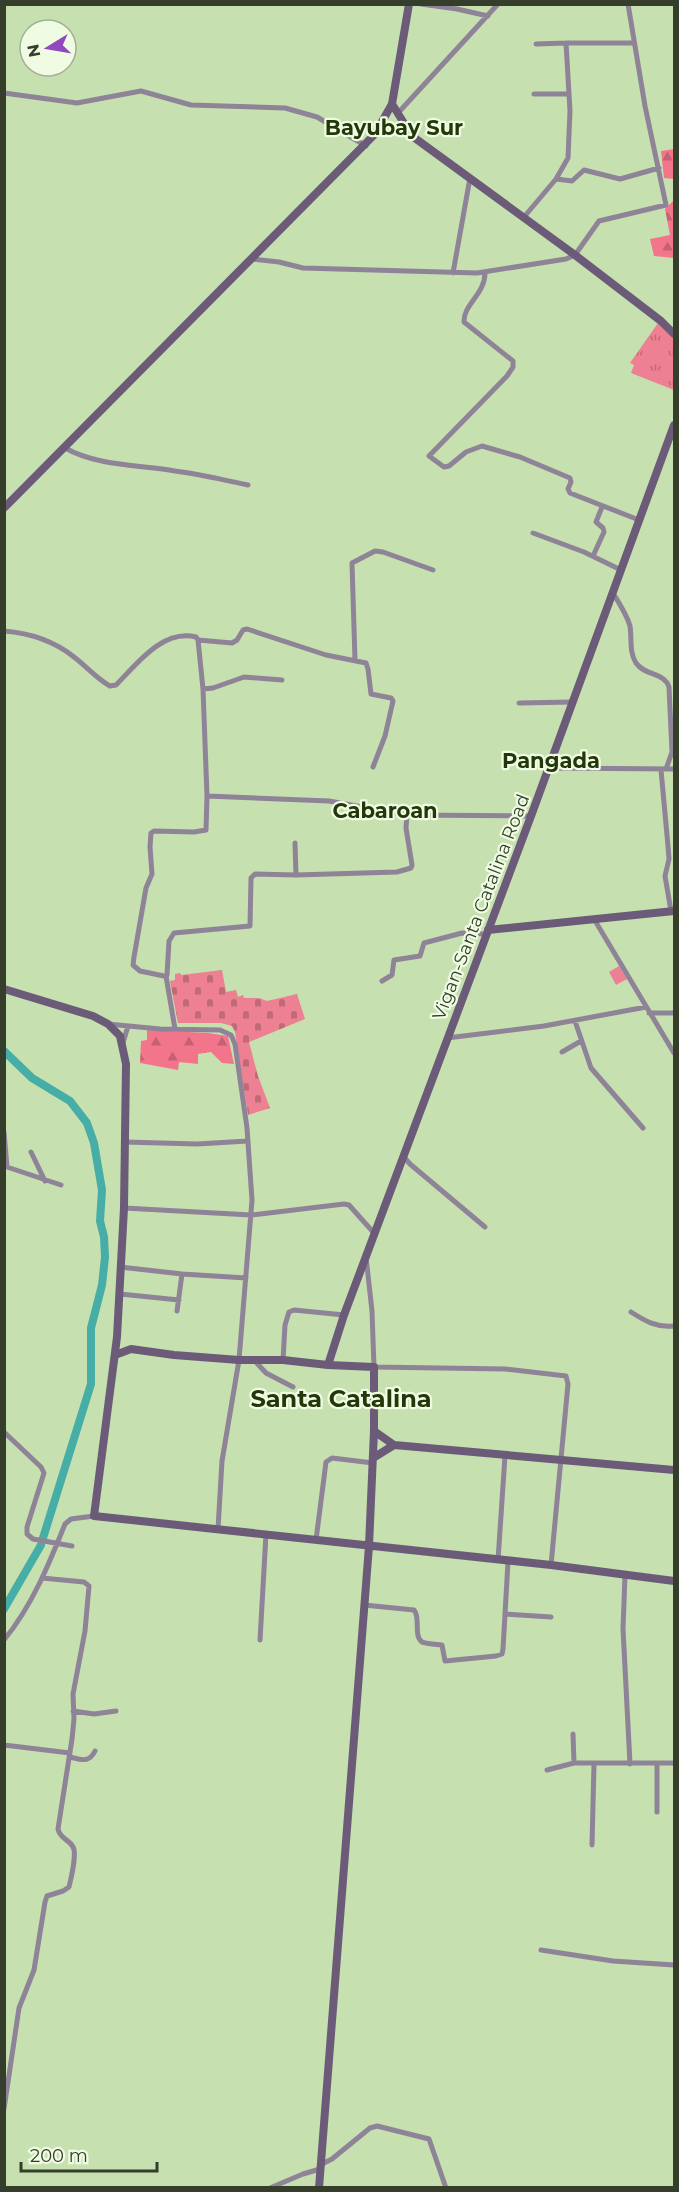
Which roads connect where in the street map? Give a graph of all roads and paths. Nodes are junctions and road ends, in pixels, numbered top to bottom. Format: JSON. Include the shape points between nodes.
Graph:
{"nodes":[{"id":1,"x":409,"y":4,"type":"edge"},
{"id":2,"x":421,"y":4,"type":"edge"},
{"id":3,"x":498,"y":4,"type":"edge"},
{"id":4,"x":628,"y":4,"type":"edge"},
{"id":5,"x":488,"y":16,"type":"junction"},
{"id":6,"x":566,"y":43,"type":"junction"},
{"id":7,"x":634,"y":43,"type":"junction"},
{"id":8,"x":537,"y":44,"type":"dead end"},
{"id":9,"x":4,"y":93,"type":"edge"},
{"id":10,"x":534,"y":94,"type":"dead end"},
{"id":11,"x":568,"y":94,"type":"junction"},
{"id":12,"x":392,"y":104,"type":"junction"},
{"id":13,"x":398,"y":113,"type":"junction"},
{"id":14,"x":366,"y":146,"type":"junction"},
{"id":15,"x":659,"y":168,"type":"junction"},
{"id":16,"x":470,"y":178,"type":"junction"},
{"id":17,"x":556,"y":179,"type":"junction"},
{"id":18,"x":524,"y":217,"type":"junction"},
{"id":19,"x":575,"y":255,"type":"junction"},
{"id":20,"x":252,"y":259,"type":"junction"},
{"id":21,"x":453,"y":273,"type":"junction"},
{"id":22,"x":485,"y":273,"type":"junction"},
{"id":23,"x":675,"y":334,"type":"edge"},
{"id":24,"x":675,"y":425,"type":"edge"},
{"id":25,"x":672,"y":439,"type":"edge"},
{"id":26,"x":65,"y":448,"type":"junction"},
{"id":27,"x":248,"y":485,"type":"dead end"},
{"id":28,"x":4,"y":494,"type":"edge"},
{"id":29,"x":17,"y":495,"type":"junction"},
{"id":30,"x":602,"y":507,"type":"junction"},
{"id":31,"x":4,"y":508,"type":"edge"},
{"id":32,"x":639,"y":520,"type":"junction"},
{"id":33,"x":533,"y":532,"type":"dead end"},
{"id":34,"x":592,"y":556,"type":"junction"},
{"id":35,"x":433,"y":570,"type":"dead end"},
{"id":36,"x":621,"y":570,"type":"junction"},
{"id":37,"x":613,"y":593,"type":"junction"},
{"id":38,"x":4,"y":631,"type":"edge"},
{"id":39,"x":198,"y":640,"type":"junction"},
{"id":40,"x":355,"y":660,"type":"junction"},
{"id":41,"x":282,"y":680,"type":"dead end"},
{"id":42,"x":203,"y":688,"type":"junction"},
{"id":43,"x":573,"y":702,"type":"junction"},
{"id":44,"x":519,"y":703,"type":"dead end"},
{"id":45,"x":373,"y":767,"type":"dead end"},
{"id":46,"x":548,"y":768,"type":"junction"},
{"id":47,"x":675,"y":769,"type":"edge"},
{"id":48,"x":664,"y":770,"type":"junction"},
{"id":49,"x":207,"y":796,"type":"junction"},
{"id":50,"x":407,"y":815,"type":"junction"},
{"id":51,"x":531,"y":816,"type":"junction"},
{"id":52,"x":295,"y":843,"type":"dead end"},
{"id":53,"x":296,"y":875,"type":"junction"},
{"id":54,"x":673,"y":911,"type":"edge"},
{"id":55,"x":594,"y":919,"type":"junction"},
{"id":56,"x":487,"y":932,"type":"junction"},
{"id":57,"x":166,"y":976,"type":"junction"},
{"id":58,"x":382,"y":981,"type":"dead end"},
{"id":59,"x":4,"y":989,"type":"edge"},
{"id":60,"x":646,"y":1006,"type":"junction"},
{"id":61,"x":650,"y":1013,"type":"junction"},
{"id":62,"x":675,"y":1013,"type":"edge"},
{"id":63,"x":575,"y":1021,"type":"junction"},
{"id":64,"x":108,"y":1024,"type":"junction"},
{"id":65,"x":128,"y":1026,"type":"junction"},
{"id":66,"x":175,"y":1029,"type":"junction"},
{"id":67,"x":447,"y":1038,"type":"junction"},
{"id":68,"x":581,"y":1041,"type":"junction"},
{"id":69,"x":122,"y":1044,"type":"junction"},
{"id":70,"x":562,"y":1052,"type":"dead end"},
{"id":71,"x":675,"y":1053,"type":"edge"},
{"id":72,"x":643,"y":1128,"type":"dead end"},
{"id":73,"x":4,"y":1132,"type":"edge"},
{"id":74,"x":248,"y":1141,"type":"junction"},
{"id":75,"x":125,"y":1142,"type":"junction"},
{"id":76,"x":32,"y":1152,"type":"dead end"},
{"id":77,"x":403,"y":1156,"type":"junction"},
{"id":78,"x":6,"y":1167,"type":"edge"},
{"id":79,"x":45,"y":1181,"type":"junction"},
{"id":80,"x":61,"y":1185,"type":"dead end"},
{"id":81,"x":124,"y":1208,"type":"junction"},
{"id":82,"x":251,"y":1215,"type":"junction"},
{"id":83,"x":485,"y":1227,"type":"dead end"},
{"id":84,"x":375,"y":1233,"type":"junction"},
{"id":85,"x":366,"y":1255,"type":"junction"},
{"id":86,"x":120,"y":1266,"type":"junction"},
{"id":87,"x":182,"y":1274,"type":"junction"},
{"id":88,"x":246,"y":1278,"type":"junction"},
{"id":89,"x":120,"y":1294,"type":"junction"},
{"id":90,"x":179,"y":1300,"type":"junction"},
{"id":91,"x":177,"y":1311,"type":"dead end"},
{"id":92,"x":631,"y":1312,"type":"dead end"},
{"id":93,"x":344,"y":1315,"type":"junction"},
{"id":94,"x":675,"y":1326,"type":"edge"},
{"id":95,"x":117,"y":1337,"type":"junction"},
{"id":96,"x":131,"y":1349,"type":"junction"},
{"id":97,"x":334,"y":1349,"type":"junction"},
{"id":98,"x":115,"y":1355,"type":"junction"},
{"id":99,"x":239,"y":1360,"type":"junction"},
{"id":100,"x":254,"y":1360,"type":"junction"},
{"id":101,"x":283,"y":1360,"type":"junction"},
{"id":102,"x":328,"y":1365,"type":"junction"},
{"id":103,"x":342,"y":1366,"type":"junction"},
{"id":104,"x":374,"y":1367,"type":"junction"},
{"id":105,"x":293,"y":1387,"type":"dead end"},
{"id":106,"x":374,"y":1431,"type":"junction"},
{"id":107,"x":4,"y":1432,"type":"edge"},
{"id":108,"x":394,"y":1445,"type":"junction"},
{"id":109,"x":505,"y":1456,"type":"junction"},
{"id":110,"x":373,"y":1460,"type":"junction"},
{"id":111,"x":561,"y":1460,"type":"junction"},
{"id":112,"x":675,"y":1470,"type":"edge"},
{"id":113,"x":94,"y":1516,"type":"junction"},
{"id":114,"x":218,"y":1529,"type":"junction"},
{"id":115,"x":266,"y":1534,"type":"junction"},
{"id":116,"x":316,"y":1540,"type":"junction"},
{"id":117,"x":57,"y":1544,"type":"junction"},
{"id":118,"x":72,"y":1546,"type":"dead end"},
{"id":119,"x":369,"y":1546,"type":"junction"},
{"id":120,"x":498,"y":1560,"type":"junction"},
{"id":121,"x":508,"y":1562,"type":"junction"},
{"id":122,"x":551,"y":1565,"type":"junction"},
{"id":123,"x":625,"y":1575,"type":"junction"},
{"id":124,"x":42,"y":1578,"type":"junction"},
{"id":125,"x":675,"y":1581,"type":"edge"},
{"id":126,"x":364,"y":1605,"type":"junction"},
{"id":127,"x":505,"y":1614,"type":"junction"},
{"id":128,"x":552,"y":1617,"type":"dead end"},
{"id":129,"x":4,"y":1640,"type":"edge"},
{"id":130,"x":260,"y":1640,"type":"dead end"},
{"id":131,"x":73,"y":1711,"type":"junction"},
{"id":132,"x":116,"y":1711,"type":"dead end"},
{"id":133,"x":573,"y":1734,"type":"dead end"},
{"id":134,"x":4,"y":1745,"type":"edge"},
{"id":135,"x":95,"y":1751,"type":"dead end"},
{"id":136,"x":70,"y":1755,"type":"junction"},
{"id":137,"x":574,"y":1763,"type":"junction"},
{"id":138,"x":657,"y":1763,"type":"junction"},
{"id":139,"x":675,"y":1763,"type":"edge"},
{"id":140,"x":594,"y":1764,"type":"junction"},
{"id":141,"x":630,"y":1764,"type":"junction"},
{"id":142,"x":547,"y":1770,"type":"dead end"},
{"id":143,"x":657,"y":1812,"type":"dead end"},
{"id":144,"x":592,"y":1845,"type":"dead end"},
{"id":145,"x":541,"y":1950,"type":"dead end"},
{"id":146,"x":675,"y":1965,"type":"edge"},
{"id":147,"x":4,"y":2109,"type":"edge"},
{"id":148,"x":320,"y":2167,"type":"junction"},
{"id":149,"x":270,"y":2187,"type":"edge"},
{"id":150,"x":318,"y":2187,"type":"edge"},
{"id":151,"x":446,"y":2187,"type":"edge"}],
"edges":[{"from":1,"to":12,"type":"main road"},
{"from":2,"to":5,"type":"street"},
{"from":3,"to":5,"type":"street"},
{"from":4,"to":7,"type":"street"},
{"from":5,"to":13,"type":"street"},
{"from":6,"to":7,"type":"street"},
{"from":6,"to":8,"type":"street"},
{"from":6,"to":11,"type":"street"},
{"from":7,"to":15,"type":"street"},
{"from":9,"to":14,"type":"street","via":[[77,103],[141,91],[191,105],[285,108],[317,117]]},
{"from":10,"to":11,"type":"street"},
{"from":11,"to":17,"type":"street","via":[[567,158]]},
{"from":12,"to":13,"type":"main road"},
{"from":12,"to":14,"type":"main road"},
{"from":13,"to":16,"type":"main road","via":[[412,136]]},
{"from":14,"to":20,"type":"main road"},
{"from":15,"to":17,"type":"street","via":[[620,179],[584,170],[572,181]]},
{"from":15,"to":19,"type":"street","via":[[666,205],[599,221]]},
{"from":16,"to":18,"type":"main road"},
{"from":16,"to":21,"type":"street"},
{"from":17,"to":18,"type":"street"},
{"from":18,"to":19,"type":"main road"},
{"from":19,"to":22,"type":"street"},
{"from":19,"to":23,"type":"main road"},
{"from":20,"to":21,"type":"street","via":[[303,268]]},
{"from":20,"to":26,"type":"main road"},
{"from":21,"to":22,"type":"street"},
{"from":22,"to":30,"type":"street","via":[[482,289],[466,311],[464,322],[513,361],[513,366],[429,456],[444,467],[482,446],[520,457],[570,478],[569,492]]},
{"from":24,"to":25,"type":"main road","name":"Vigan-Santa Catalina Road"},
{"from":25,"to":32,"type":"main road","name":"Vigan-Santa Catalina Road"},
{"from":26,"to":27,"type":"street","via":[[97,459]]},
{"from":26,"to":29,"type":"main road"},
{"from":28,"to":29,"type":"main road"},
{"from":29,"to":31,"type":"main road"},
{"from":30,"to":32,"type":"street"},
{"from":30,"to":34,"type":"street","via":[[597,523],[604,532]]},
{"from":32,"to":36,"type":"main road","name":"Vigan-Santa Catalina Road"},
{"from":33,"to":34,"type":"street"},
{"from":34,"to":36,"type":"street"},
{"from":35,"to":40,"type":"street","via":[[375,550],[352,563]]},
{"from":36,"to":37,"type":"main road","name":"Vigan-Santa Catalina Road"},
{"from":37,"to":43,"type":"main road","name":"Vigan-Santa Catalina Road"},
{"from":37,"to":48,"type":"street","via":[[629,624],[635,662],[645,671],[664,678],[669,687],[672,752]]},
{"from":38,"to":39,"type":"street","via":[[47,641],[110,686],[116,685],[161,642],[192,635]]},
{"from":39,"to":40,"type":"street","via":[[232,643],[247,629],[326,655]]},
{"from":39,"to":42,"type":"street"},
{"from":40,"to":45,"type":"street","via":[[367,664],[371,694],[393,701]]},
{"from":41,"to":42,"type":"street","via":[[244,677]]},
{"from":42,"to":49,"type":"street"},
{"from":43,"to":44,"type":"street"},
{"from":43,"to":46,"type":"main road","name":"Vigan-Santa Catalina Road"},
{"from":46,"to":48,"type":"street"},
{"from":46,"to":51,"type":"main road","name":"Vigan-Santa Catalina Road"},
{"from":47,"to":48,"type":"street"},
{"from":48,"to":54,"type":"street","via":[[669,860],[665,876]]},
{"from":49,"to":50,"type":"street","via":[[328,801]]},
{"from":49,"to":57,"type":"street","via":[[205,831],[152,833],[152,874],[133,965],[140,971]]},
{"from":50,"to":51,"type":"street"},
{"from":50,"to":53,"type":"street","via":[[411,868],[397,872]]},
{"from":51,"to":56,"type":"main road","name":"Vigan-Santa Catalina Road"},
{"from":52,"to":53,"type":"street"},
{"from":53,"to":57,"type":"street","via":[[253,875],[250,926],[172,935]]},
{"from":54,"to":55,"type":"main road"},
{"from":55,"to":56,"type":"main road"},
{"from":55,"to":60,"type":"street"},
{"from":56,"to":58,"type":"street","via":[[462,933],[424,943],[420,956],[394,960],[392,975]]},
{"from":56,"to":67,"type":"main road","name":"Vigan-Santa Catalina Road"},
{"from":57,"to":66,"type":"street"},
{"from":59,"to":64,"type":"main road"},
{"from":60,"to":61,"type":"street"},
{"from":60,"to":63,"type":"street"},
{"from":61,"to":62,"type":"street"},
{"from":61,"to":71,"type":"street"},
{"from":63,"to":67,"type":"street"},
{"from":63,"to":68,"type":"street"},
{"from":64,"to":65,"type":"street"},
{"from":64,"to":69,"type":"main road"},
{"from":65,"to":66,"type":"street"},
{"from":65,"to":69,"type":"street"},
{"from":66,"to":74,"type":"street","via":[[220,1030],[233,1038]]},
{"from":67,"to":77,"type":"main road","name":"Vigan-Santa Catalina Road"},
{"from":68,"to":70,"type":"street"},
{"from":68,"to":72,"type":"street","via":[[594,1072]]},
{"from":69,"to":75,"type":"main road","via":[[126,1064]]},
{"from":73,"to":78,"type":"street"},
{"from":74,"to":75,"type":"street"},
{"from":74,"to":82,"type":"street"},
{"from":75,"to":81,"type":"main road"},
{"from":76,"to":79,"type":"street"},
{"from":77,"to":83,"type":"street"},
{"from":77,"to":84,"type":"main road","name":"Vigan-Santa Catalina Road"},
{"from":78,"to":79,"type":"street"},
{"from":79,"to":80,"type":"street"},
{"from":81,"to":82,"type":"street"},
{"from":81,"to":86,"type":"main road"},
{"from":82,"to":84,"type":"street","via":[[344,1204]]},
{"from":82,"to":88,"type":"street"},
{"from":84,"to":85,"type":"main road","name":"Vigan-Santa Catalina Road"},
{"from":85,"to":93,"type":"main road","name":"Vigan-Santa Catalina Road"},
{"from":85,"to":104,"type":"street"},
{"from":86,"to":87,"type":"street"},
{"from":86,"to":89,"type":"main road"},
{"from":87,"to":88,"type":"street"},
{"from":87,"to":90,"type":"street"},
{"from":88,"to":99,"type":"street"},
{"from":89,"to":90,"type":"street"},
{"from":89,"to":95,"type":"main road"},
{"from":90,"to":91,"type":"street"},
{"from":92,"to":94,"type":"street","via":[[652,1325]]},
{"from":93,"to":97,"type":"main road","name":"Vigan-Santa Catalina Road"},
{"from":93,"to":101,"type":"street","via":[[289,1312]]},
{"from":95,"to":96,"type":"main road"},
{"from":95,"to":98,"type":"main road"},
{"from":96,"to":98,"type":"main road"},
{"from":96,"to":99,"type":"main road"},
{"from":97,"to":102,"type":"main road","name":"Vigan-Santa Catalina Road"},
{"from":97,"to":103,"type":"main road"},
{"from":98,"to":113,"type":"main road"},
{"from":99,"to":100,"type":"main road"},
{"from":99,"to":114,"type":"street","via":[[222,1461]]},
{"from":100,"to":101,"type":"main road"},
{"from":100,"to":105,"type":"street","via":[[266,1373]]},
{"from":101,"to":102,"type":"main road"},
{"from":102,"to":103,"type":"main road"},
{"from":103,"to":104,"type":"main road"},
{"from":104,"to":106,"type":"main road"},
{"from":104,"to":111,"type":"street","via":[[505,1369],[566,1376]]},
{"from":106,"to":108,"type":"main road"},
{"from":106,"to":110,"type":"main road"},
{"from":107,"to":117,"type":"street","via":[[44,1473],[27,1534]]},
{"from":108,"to":109,"type":"main road"},
{"from":108,"to":110,"type":"main road"},
{"from":109,"to":111,"type":"main road"},
{"from":109,"to":120,"type":"street"},
{"from":110,"to":116,"type":"street","via":[[332,1458],[326,1462]]},
{"from":110,"to":119,"type":"main road"},
{"from":111,"to":112,"type":"main road"},
{"from":111,"to":122,"type":"street"},
{"from":113,"to":114,"type":"main road"},
{"from":113,"to":117,"type":"street","via":[[71,1519]]},
{"from":114,"to":115,"type":"main road"},
{"from":115,"to":116,"type":"main road"},
{"from":115,"to":130,"type":"street"},
{"from":116,"to":119,"type":"main road"},
{"from":117,"to":118,"type":"street"},
{"from":117,"to":124,"type":"street"},
{"from":119,"to":120,"type":"main road"},
{"from":119,"to":126,"type":"main road"},
{"from":120,"to":121,"type":"main road"},
{"from":121,"to":122,"type":"main road"},
{"from":121,"to":127,"type":"street"},
{"from":122,"to":123,"type":"main road"},
{"from":123,"to":125,"type":"main road"},
{"from":123,"to":141,"type":"street","via":[[623,1629]]},
{"from":124,"to":129,"type":"street"},
{"from":124,"to":131,"type":"street","via":[[84,1582],[89,1586]]},
{"from":126,"to":127,"type":"street","via":[[414,1610],[420,1639],[442,1645],[445,1660],[502,1654]]},
{"from":126,"to":148,"type":"main road"},
{"from":127,"to":128,"type":"street"},
{"from":131,"to":132,"type":"street"},
{"from":131,"to":136,"type":"street"},
{"from":133,"to":137,"type":"street"},
{"from":134,"to":136,"type":"street"},
{"from":135,"to":136,"type":"street","via":[[88,1760]]},
{"from":136,"to":147,"type":"street","via":[[58,1829],[75,1851],[70,1883],[67,1889],[47,1896],[45,1902],[34,1970],[19,2008]]},
{"from":137,"to":140,"type":"street"},
{"from":137,"to":142,"type":"street"},
{"from":138,"to":139,"type":"street"},
{"from":138,"to":141,"type":"street"},
{"from":138,"to":143,"type":"street"},
{"from":140,"to":141,"type":"street"},
{"from":140,"to":144,"type":"street"},
{"from":145,"to":146,"type":"street"},
{"from":148,"to":149,"type":"street"},
{"from":148,"to":150,"type":"main road"},
{"from":148,"to":151,"type":"street","via":[[377,2126],[429,2139]]}]}
